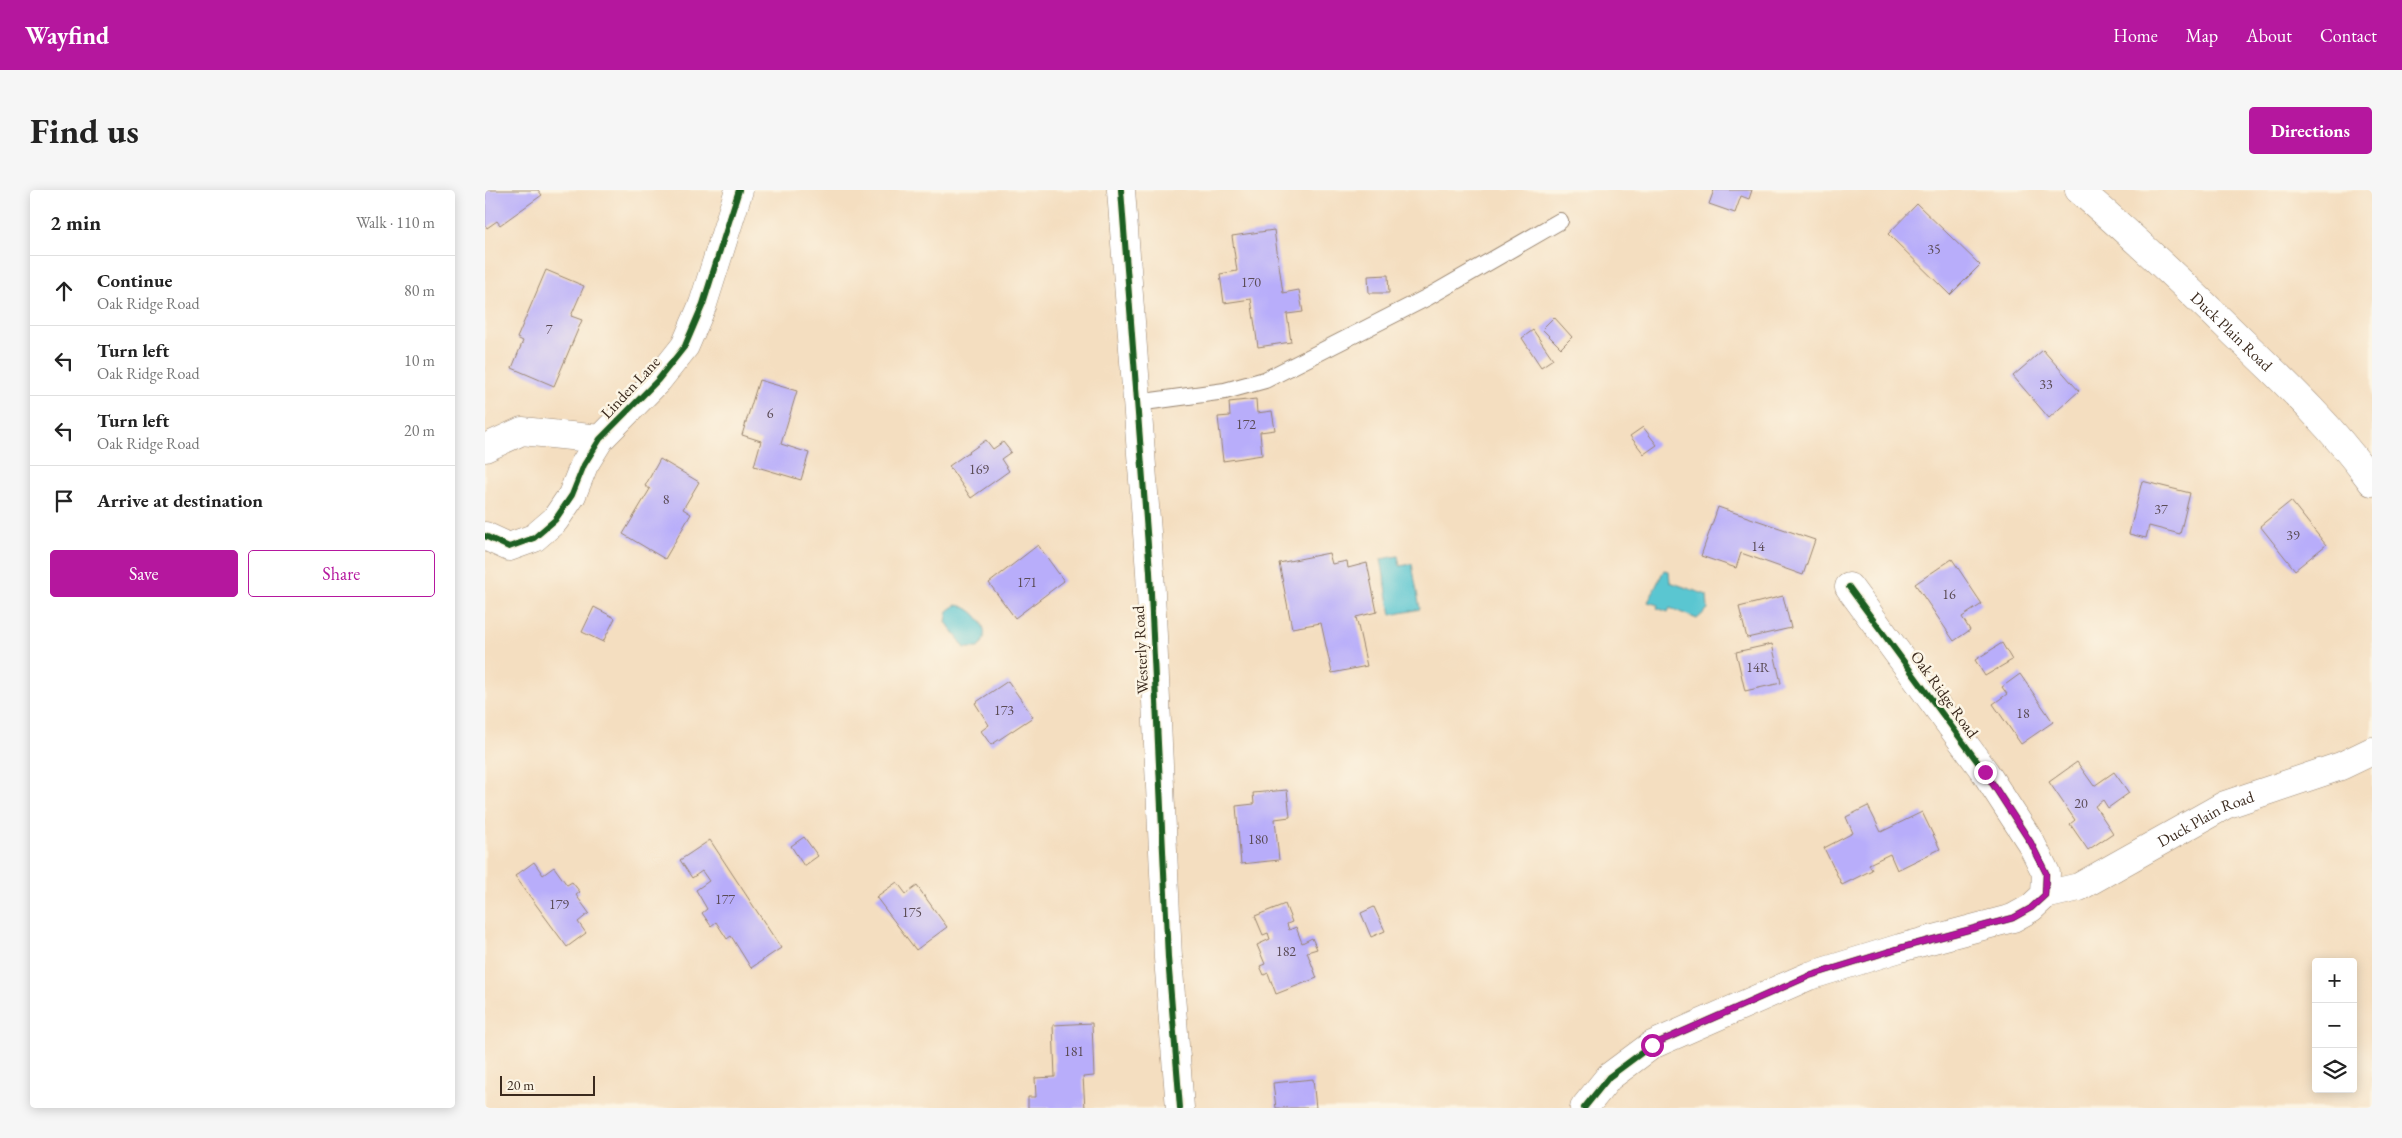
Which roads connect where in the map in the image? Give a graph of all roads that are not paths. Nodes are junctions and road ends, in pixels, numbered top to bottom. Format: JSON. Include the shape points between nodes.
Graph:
{"nodes":[{"id":1,"x":739,"y":190,"type":"edge"},
{"id":2,"x":1121,"y":190,"type":"edge"},
{"id":3,"x":2079,"y":190,"type":"edge"},
{"id":4,"x":1560,"y":221,"type":"dead end"},
{"id":5,"x":1137,"y":403,"type":"junction"},
{"id":6,"x":600,"y":439,"type":"junction"},
{"id":7,"x":485,"y":448,"type":"edge"},
{"id":8,"x":2372,"y":482,"type":"edge"},
{"id":9,"x":485,"y":536,"type":"edge"},
{"id":10,"x":1849,"y":587,"type":"dead end"},
{"id":11,"x":2372,"y":751,"type":"edge"},
{"id":12,"x":2045,"y":895,"type":"junction"},
{"id":13,"x":1180,"y":1108,"type":"edge"},
{"id":14,"x":1584,"y":1108,"type":"edge"}],
"edges":[{"from":1,"to":6,"type":"street","name":"Linden Lane","via":[[703,304],[685,346],[658,380]]},
{"from":2,"to":5,"type":"street","name":"Westerly Road"},
{"from":3,"to":8,"type":"street","name":"Duck Plain Road","via":[[2149,250],[2307,404]]},
{"from":4,"to":5,"type":"lane","via":[[1428,297],[1265,380],[1225,391]]},
{"from":5,"to":13,"type":"street","name":"Westerly Road","via":[[1150,572],[1168,958]]},
{"from":6,"to":7,"type":"street","name":"Linden Lane","via":[[522,431]]},
{"from":6,"to":9,"type":"street","name":"Linden Lane","via":[[584,465],[572,495],[555,520],[534,538],[509,547]]},
{"from":10,"to":12,"type":"street","name":"Oak Ridge Road","via":[[1985,772],[2031,843],[2046,873]]},
{"from":11,"to":12,"type":"street","name":"Duck Plain Road","via":[[2341,766],[2225,805],[2079,888]]},
{"from":12,"to":14,"type":"street","via":[[2013,918],[1809,976],[1652,1045],[1609,1077]]}]}
